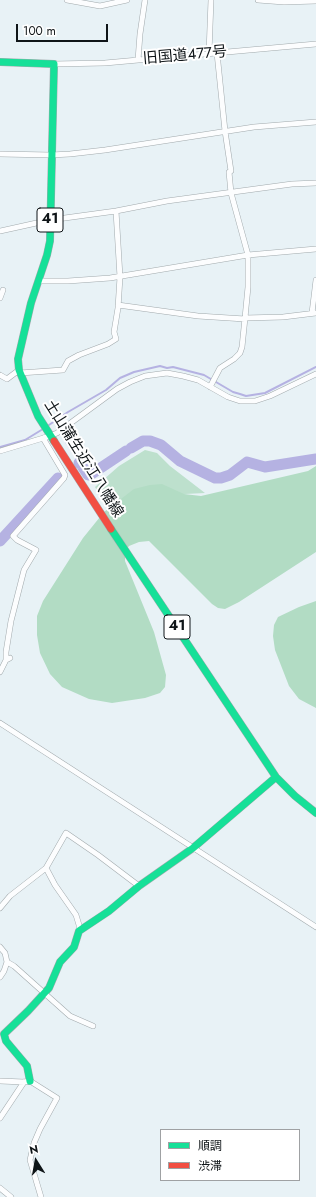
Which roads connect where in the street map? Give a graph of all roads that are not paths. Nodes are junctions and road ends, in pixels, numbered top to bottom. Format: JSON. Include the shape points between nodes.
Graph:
{"nodes":[{"id":1,"x":67,"y":0,"type":"edge"},
{"id":2,"x":127,"y":0,"type":"edge"},
{"id":3,"x":146,"y":0,"type":"edge"},
{"id":4,"x":211,"y":0,"type":"edge"},
{"id":5,"x":258,"y":0,"type":"edge"},
{"id":6,"x":316,"y":1,"type":"edge"},
{"id":7,"x":316,"y":44,"type":"edge"},
{"id":8,"x":209,"y":53,"type":"junction"},
{"id":9,"x":217,"y":53,"type":"junction"},
{"id":10,"x":138,"y":60,"type":"junction"},
{"id":11,"x":0,"y":62,"type":"edge"},
{"id":12,"x":54,"y":64,"type":"junction"},
{"id":13,"x":316,"y":122,"type":"edge"},
{"id":14,"x":225,"y":131,"type":"junction"},
{"id":15,"x":0,"y":154,"type":"edge"},
{"id":16,"x":51,"y":155,"type":"junction"},
{"id":17,"x":316,"y":183,"type":"edge"},
{"id":18,"x":231,"y":193,"type":"junction"},
{"id":19,"x":116,"y":212,"type":"junction"},
{"id":20,"x":50,"y":220,"type":"junction"},
{"id":21,"x":0,"y":231,"type":"edge"},
{"id":22,"x":316,"y":249,"type":"edge"},
{"id":23,"x":248,"y":255,"type":"junction"},
{"id":24,"x":120,"y":277,"type":"junction"},
{"id":25,"x":316,"y":280,"type":"edge"},
{"id":26,"x":39,"y":281,"type":"junction"},
{"id":27,"x":3,"y":290,"type":"dead end"},
{"id":28,"x":0,"y":298,"type":"edge"},
{"id":29,"x":118,"y":305,"type":"junction"},
{"id":30,"x":314,"y":313,"type":"edge"},
{"id":31,"x":245,"y":318,"type":"junction"},
{"id":32,"x":19,"y":372,"type":"junction"},
{"id":33,"x":316,"y":374,"type":"edge"},
{"id":34,"x":0,"y":375,"type":"edge"},
{"id":35,"x":211,"y":386,"type":"junction"},
{"id":36,"x":47,"y":436,"type":"junction"},
{"id":37,"x":0,"y":451,"type":"edge"},
{"id":38,"x":0,"y":672,"type":"edge"},
{"id":39,"x":0,"y":723,"type":"edge"},
{"id":40,"x":276,"y":776,"type":"junction"},
{"id":41,"x":316,"y":813,"type":"edge"},
{"id":42,"x":193,"y":848,"type":"junction"},
{"id":43,"x":46,"y":868,"type":"junction"},
{"id":44,"x":139,"y":886,"type":"junction"},
{"id":45,"x":0,"y":908,"type":"edge"},
{"id":46,"x":316,"y":927,"type":"edge"},
{"id":47,"x":79,"y":931,"type":"junction"},
{"id":48,"x":0,"y":947,"type":"edge"},
{"id":49,"x":7,"y":962,"type":"junction"},
{"id":50,"x":0,"y":977,"type":"edge"},
{"id":51,"x":45,"y":992,"type":"junction"},
{"id":52,"x":93,"y":1026,"type":"dead end"},
{"id":53,"x":2,"y":1032,"type":"edge"},
{"id":54,"x":0,"y":1081,"type":"edge"},
{"id":55,"x":27,"y":1081,"type":"junction"},
{"id":56,"x":0,"y":1118,"type":"edge"},
{"id":57,"x":0,"y":1188,"type":"edge"},
{"id":58,"x":11,"y":1197,"type":"edge"},
{"id":59,"x":41,"y":1197,"type":"edge"}],
"edges":[{"from":1,"to":2,"type":"street","via":[[100,6]]},
{"from":3,"to":10,"type":"street"},
{"from":4,"to":8,"type":"street"},
{"from":5,"to":6,"type":"street"},
{"from":7,"to":9,"type":"street","name":"旧国道477号"},
{"from":8,"to":9,"type":"street","name":"旧国道477号"},
{"from":8,"to":10,"type":"street","name":"旧国道477号"},
{"from":9,"to":14,"type":"street"},
{"from":10,"to":12,"type":"street","name":"旧国道477号"},
{"from":11,"to":12,"type":"main road"},
{"from":12,"to":16,"type":"main road","name":"土山蒲生近江八幡線","number":"41"},
{"from":13,"to":14,"type":"street"},
{"from":14,"to":16,"type":"street","via":[[105,150]]},
{"from":14,"to":18,"type":"street"},
{"from":15,"to":16,"type":"street"},
{"from":16,"to":20,"type":"main road","name":"土山蒲生近江八幡線","number":"41"},
{"from":17,"to":18,"type":"street"},
{"from":18,"to":19,"type":"street","via":[[167,201]]},
{"from":18,"to":23,"type":"street"},
{"from":19,"to":20,"type":"street"},
{"from":19,"to":24,"type":"street"},
{"from":20,"to":21,"type":"street"},
{"from":20,"to":26,"type":"main road","name":"土山蒲生近江八幡線","number":"41","via":[[48,248]]},
{"from":22,"to":23,"type":"street"},
{"from":23,"to":24,"type":"street"},
{"from":23,"to":31,"type":"street"},
{"from":24,"to":26,"type":"street"},
{"from":24,"to":29,"type":"street"},
{"from":25,"to":30,"type":"street"},
{"from":26,"to":32,"type":"main road","name":"土山蒲生近江八幡線","number":"41","via":[[19,350]]},
{"from":27,"to":28,"type":"street"},
{"from":29,"to":31,"type":"street","via":[[193,315]]},
{"from":29,"to":32,"type":"street","via":[[114,332],[116,339],[79,354],[68,361],[63,370]]},
{"from":30,"to":31,"type":"street"},
{"from":31,"to":35,"type":"street","via":[[240,353],[220,368]]},
{"from":32,"to":34,"type":"street","via":[[7,379]]},
{"from":32,"to":36,"type":"main road","name":"土山蒲生近江八幡線","number":"41"},
{"from":33,"to":35,"type":"street","via":[[255,401],[233,399]]},
{"from":35,"to":36,"type":"street","via":[[183,376],[145,376],[117,389],[57,433]]},
{"from":36,"to":37,"type":"street"},
{"from":36,"to":38,"type":"street","via":[[65,476],[13,536],[36,550],[24,570],[11,621],[6,652],[8,659]]},
{"from":36,"to":40,"type":"main road","name":"土山蒲生近江八幡線","number":"41"},
{"from":39,"to":42,"type":"street"},
{"from":40,"to":41,"type":"main road","name":"土山蒲生近江八幡線","number":"41"},
{"from":40,"to":42,"type":"main road"},
{"from":42,"to":44,"type":"main road"},
{"from":42,"to":46,"type":"street"},
{"from":43,"to":44,"type":"street","via":[[66,833]]},
{"from":43,"to":45,"type":"street","via":[[10,896]]},
{"from":43,"to":47,"type":"street","via":[[76,915]]},
{"from":44,"to":47,"type":"main road"},
{"from":47,"to":51,"type":"main road","via":[[74,947],[60,962]]},
{"from":48,"to":49,"type":"street"},
{"from":49,"to":50,"type":"street"},
{"from":49,"to":51,"type":"street"},
{"from":51,"to":52,"type":"street","via":[[70,1016]]},
{"from":51,"to":53,"type":"main road","via":[[28,1011]]},
{"from":53,"to":55,"type":"main road","via":[[6,1041],[27,1066]]},
{"from":54,"to":55,"type":"street"},
{"from":55,"to":56,"type":"street"},
{"from":55,"to":59,"type":"street","via":[[57,1098],[40,1129],[30,1160]]},
{"from":57,"to":58,"type":"street"}]}
